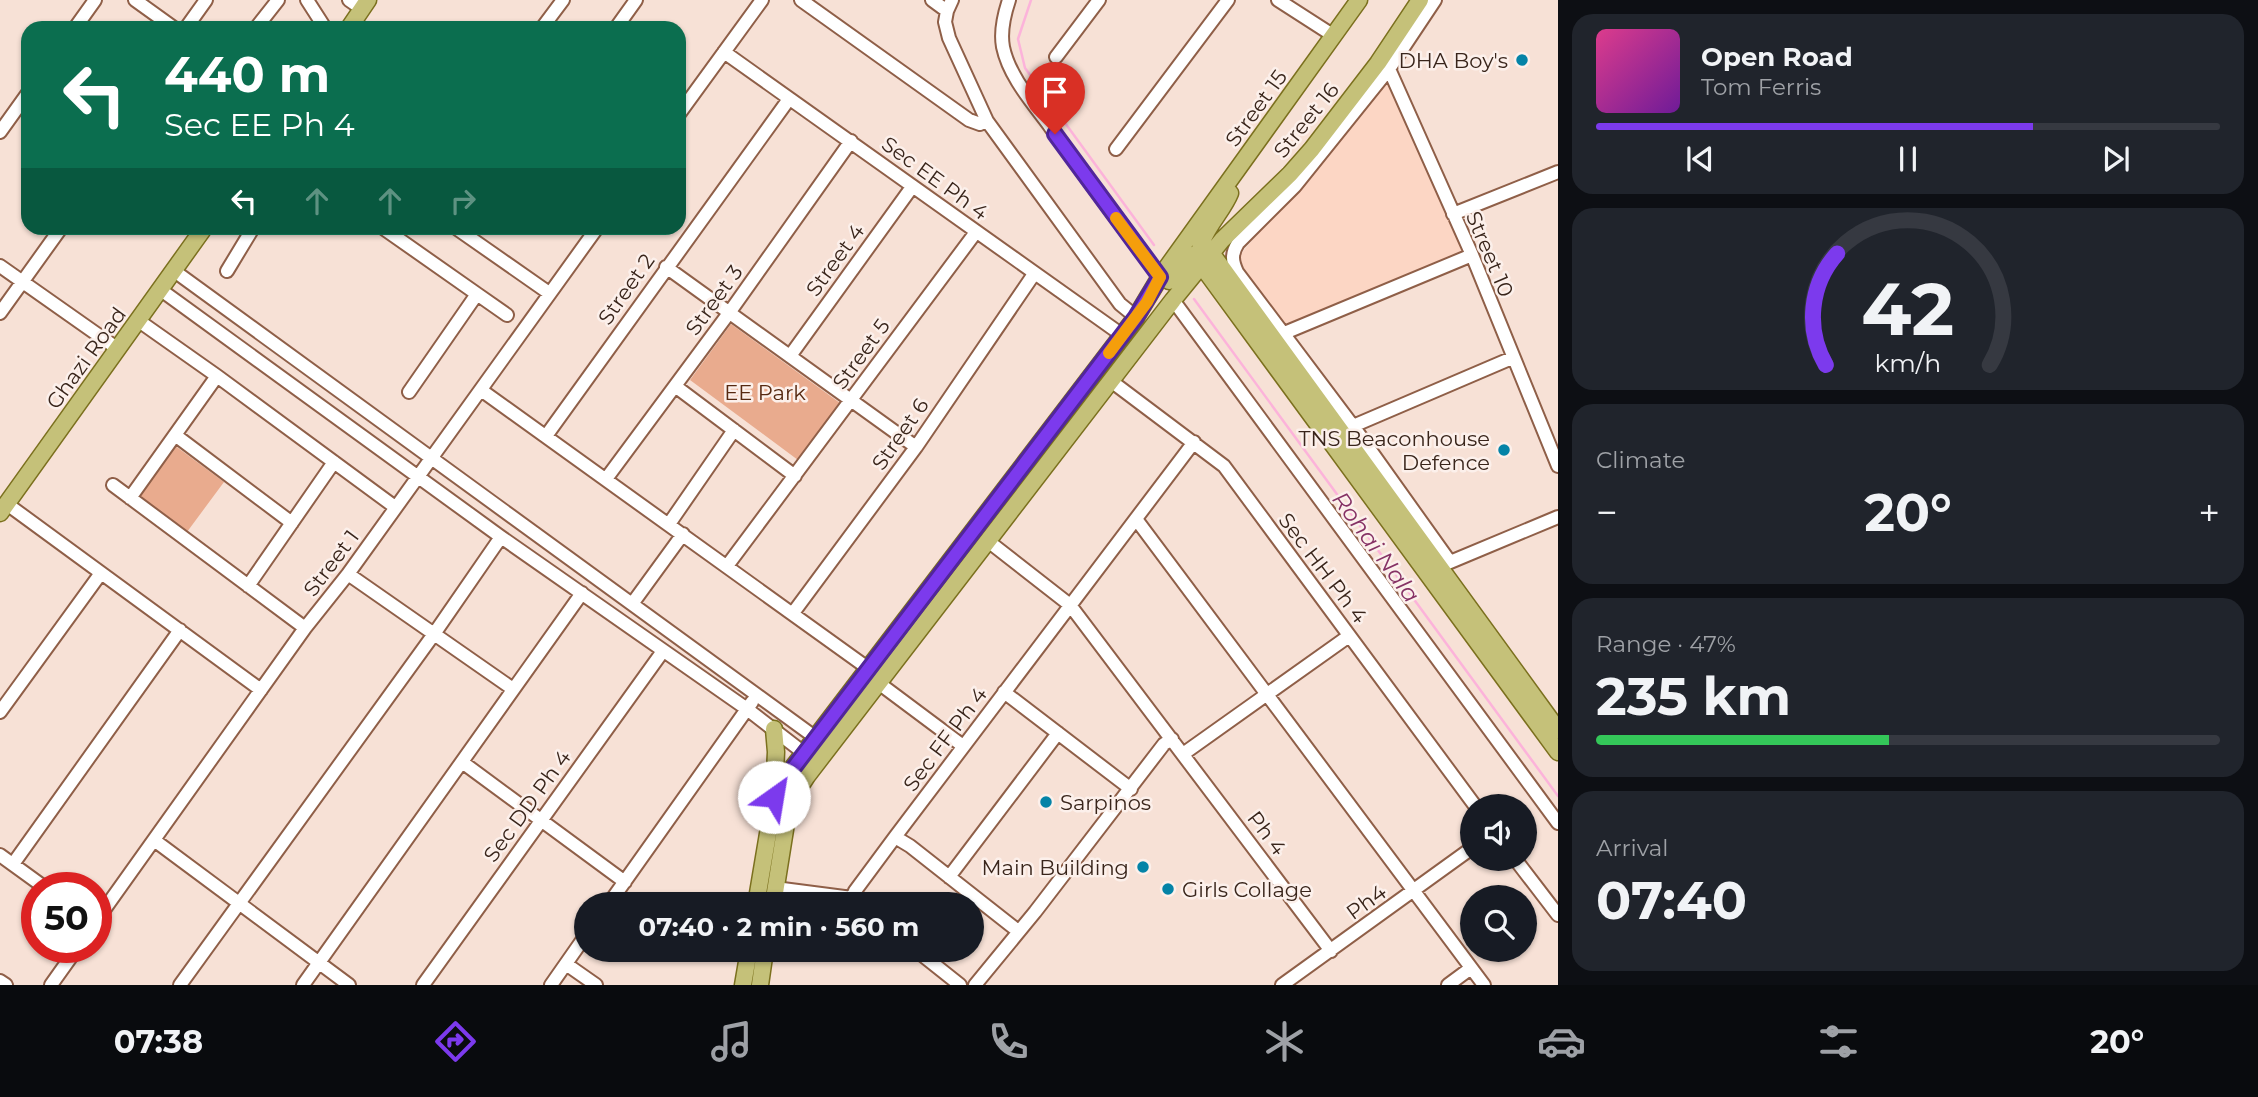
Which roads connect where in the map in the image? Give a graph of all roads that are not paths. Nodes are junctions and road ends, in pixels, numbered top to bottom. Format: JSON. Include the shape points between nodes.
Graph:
{"nodes":[{"id":1,"x":95,"y":0,"type":"edge"},
{"id":2,"x":206,"y":0,"type":"edge"},
{"id":3,"x":278,"y":0,"type":"edge"},
{"id":4,"x":307,"y":0,"type":"edge"},
{"id":5,"x":563,"y":0,"type":"edge"},
{"id":6,"x":636,"y":0,"type":"edge"},
{"id":7,"x":762,"y":0,"type":"edge"},
{"id":8,"x":801,"y":0,"type":"edge"},
{"id":9,"x":932,"y":0,"type":"edge"},
{"id":10,"x":1009,"y":0,"type":"edge"},
{"id":11,"x":1099,"y":0,"type":"edge"},
{"id":12,"x":1228,"y":0,"type":"edge"},
{"id":13,"x":1278,"y":0,"type":"edge"},
{"id":14,"x":1359,"y":0,"type":"edge"},
{"id":15,"x":1420,"y":0,"type":"edge"},
{"id":16,"x":1435,"y":0,"type":"edge"},
{"id":17,"x":138,"y":1,"type":"edge"},
{"id":18,"x":360,"y":3,"type":"edge"},
{"id":19,"x":950,"y":5,"type":"edge"},
{"id":20,"x":80,"y":21,"type":"edge"},
{"id":21,"x":165,"y":21,"type":"edge"},
{"id":22,"x":191,"y":21,"type":"edge"},
{"id":23,"x":262,"y":21,"type":"edge"},
{"id":24,"x":320,"y":21,"type":"edge"},
{"id":25,"x":352,"y":21,"type":"edge"},
{"id":26,"x":547,"y":21,"type":"edge"},
{"id":27,"x":621,"y":21,"type":"edge"},
{"id":28,"x":1334,"y":36,"type":"junction"},
{"id":29,"x":724,"y":52,"type":"junction"},
{"id":30,"x":1056,"y":57,"type":"dead end"},
{"id":31,"x":1383,"y":66,"type":"junction"},
{"id":32,"x":789,"y":99,"type":"junction"},
{"id":33,"x":21,"y":103,"type":"edge"},
{"id":34,"x":686,"y":104,"type":"edge"},
{"id":35,"x":987,"y":121,"type":"junction"},
{"id":36,"x":0,"y":132,"type":"edge"},
{"id":37,"x":851,"y":141,"type":"junction"},
{"id":38,"x":1116,"y":149,"type":"dead end"},
{"id":39,"x":1239,"y":168,"type":"junction"},
{"id":40,"x":1558,"y":172,"type":"edge"},
{"id":41,"x":912,"y":187,"type":"junction"},
{"id":42,"x":1453,"y":214,"type":"junction"},
{"id":43,"x":976,"y":232,"type":"junction"},
{"id":44,"x":56,"y":235,"type":"edge"},
{"id":45,"x":199,"y":235,"type":"edge"},
{"id":46,"x":249,"y":235,"type":"edge"},
{"id":47,"x":393,"y":235,"type":"edge"},
{"id":48,"x":475,"y":235,"type":"edge"},
{"id":49,"x":592,"y":235,"type":"edge"},
{"id":50,"x":1472,"y":256,"type":"junction"},
{"id":51,"x":1205,"y":257,"type":"junction"},
{"id":52,"x":0,"y":265,"type":"edge"},
{"id":53,"x":666,"y":267,"type":"junction"},
{"id":54,"x":173,"y":271,"type":"junction"},
{"id":55,"x":227,"y":271,"type":"dead end"},
{"id":56,"x":1034,"y":274,"type":"junction"},
{"id":57,"x":1160,"y":277,"type":"junction"},
{"id":58,"x":22,"y":282,"type":"junction"},
{"id":59,"x":161,"y":289,"type":"junction"},
{"id":60,"x":549,"y":293,"type":"junction"},
{"id":61,"x":477,"y":295,"type":"junction"},
{"id":62,"x":1173,"y":300,"type":"junction"},
{"id":63,"x":1147,"y":302,"type":"junction"},
{"id":64,"x":0,"y":313,"type":"edge"},
{"id":65,"x":729,"y":313,"type":"junction"},
{"id":66,"x":507,"y":315,"type":"dead end"},
{"id":67,"x":1136,"y":317,"type":"junction"},
{"id":68,"x":139,"y":321,"type":"junction"},
{"id":69,"x":1282,"y":334,"type":"junction"},
{"id":70,"x":1122,"y":335,"type":"junction"},
{"id":71,"x":118,"y":349,"type":"junction"},
{"id":72,"x":790,"y":356,"type":"junction"},
{"id":73,"x":1512,"y":358,"type":"junction"},
{"id":74,"x":217,"y":376,"type":"junction"},
{"id":75,"x":1111,"y":381,"type":"junction"},
{"id":76,"x":675,"y":386,"type":"junction"},
{"id":77,"x":481,"y":390,"type":"junction"},
{"id":78,"x":409,"y":392,"type":"dead end"},
{"id":79,"x":851,"y":401,"type":"junction"},
{"id":80,"x":1353,"y":426,"type":"junction"},
{"id":81,"x":734,"y":430,"type":"junction"},
{"id":82,"x":175,"y":435,"type":"junction"},
{"id":83,"x":546,"y":436,"type":"junction"},
{"id":84,"x":1194,"y":442,"type":"junction"},
{"id":85,"x":916,"y":447,"type":"junction"},
{"id":86,"x":1365,"y":454,"type":"junction"},
{"id":87,"x":430,"y":459,"type":"junction"},
{"id":88,"x":334,"y":462,"type":"junction"},
{"id":89,"x":1558,"y":466,"type":"edge"},
{"id":90,"x":418,"y":475,"type":"junction"},
{"id":91,"x":795,"y":476,"type":"junction"},
{"id":92,"x":606,"y":479,"type":"junction"},
{"id":93,"x":113,"y":485,"type":"dead end"},
{"id":94,"x":130,"y":498,"type":"junction"},
{"id":95,"x":395,"y":507,"type":"junction"},
{"id":96,"x":3,"y":509,"type":"edge"},
{"id":97,"x":1558,"y":517,"type":"edge"},
{"id":98,"x":1136,"y":519,"type":"junction"},
{"id":99,"x":292,"y":523,"type":"junction"},
{"id":100,"x":668,"y":524,"type":"junction"},
{"id":101,"x":683,"y":534,"type":"junction"},
{"id":102,"x":501,"y":537,"type":"junction"},
{"id":103,"x":988,"y":541,"type":"junction"},
{"id":104,"x":1445,"y":564,"type":"junction"},
{"id":105,"x":727,"y":566,"type":"junction"},
{"id":106,"x":101,"y":573,"type":"junction"},
{"id":107,"x":348,"y":574,"type":"junction"},
{"id":108,"x":248,"y":586,"type":"junction"},
{"id":109,"x":582,"y":593,"type":"junction"},
{"id":110,"x":632,"y":604,"type":"junction"},
{"id":111,"x":1070,"y":605,"type":"junction"},
{"id":112,"x":793,"y":613,"type":"junction"},
{"id":113,"x":305,"y":628,"type":"junction"},
{"id":114,"x":180,"y":630,"type":"junction"},
{"id":115,"x":434,"y":634,"type":"junction"},
{"id":116,"x":1349,"y":636,"type":"junction"},
{"id":117,"x":663,"y":651,"type":"junction"},
{"id":118,"x":869,"y":669,"type":"junction"},
{"id":119,"x":880,"y":684,"type":"junction"},
{"id":120,"x":513,"y":689,"type":"junction"},
{"id":121,"x":261,"y":690,"type":"junction"},
{"id":122,"x":1004,"y":692,"type":"junction"},
{"id":123,"x":1267,"y":694,"type":"junction"},
{"id":124,"x":757,"y":695,"type":"junction"},
{"id":125,"x":747,"y":709,"type":"junction"},
{"id":126,"x":0,"y":712,"type":"edge"},
{"id":127,"x":774,"y":729,"type":"junction"},
{"id":128,"x":1558,"y":730,"type":"edge"},
{"id":129,"x":1058,"y":733,"type":"junction"},
{"id":130,"x":816,"y":738,"type":"junction"},
{"id":131,"x":1172,"y":739,"type":"junction"},
{"id":132,"x":963,"y":746,"type":"junction"},
{"id":133,"x":1558,"y":752,"type":"edge"},
{"id":134,"x":804,"y":753,"type":"junction"},
{"id":135,"x":1183,"y":754,"type":"junction"},
{"id":136,"x":462,"y":762,"type":"junction"},
{"id":137,"x":1131,"y":789,"type":"junction"},
{"id":138,"x":1466,"y":794,"type":"edge"},
{"id":139,"x":774,"y":797,"type":"junction"},
{"id":140,"x":541,"y":820,"type":"junction"},
{"id":141,"x":1558,"y":823,"type":"edge"},
{"id":142,"x":895,"y":837,"type":"junction"},
{"id":143,"x":154,"y":841,"type":"junction"},
{"id":144,"x":0,"y":855,"type":"edge"},
{"id":145,"x":1460,"y":857,"type":"edge"},
{"id":146,"x":13,"y":864,"type":"junction"},
{"id":147,"x":1524,"y":871,"type":"edge"},
{"id":148,"x":24,"y":872,"type":"edge"},
{"id":149,"x":949,"y":877,"type":"junction"},
{"id":150,"x":625,"y":882,"type":"junction"},
{"id":151,"x":775,"y":888,"type":"junction"},
{"id":152,"x":1414,"y":891,"type":"junction"},
{"id":153,"x":618,"y":892,"type":"edge"},
{"id":154,"x":758,"y":892,"type":"edge"},
{"id":155,"x":774,"y":892,"type":"edge"},
{"id":156,"x":800,"y":892,"type":"edge"},
{"id":157,"x":855,"y":892,"type":"edge"},
{"id":158,"x":112,"y":899,"type":"edge"},
{"id":159,"x":237,"y":904,"type":"junction"},
{"id":160,"x":1558,"y":915,"type":"edge"},
{"id":161,"x":1018,"y":931,"type":"junction"},
{"id":162,"x":1331,"y":951,"type":"junction"},
{"id":163,"x":574,"y":952,"type":"edge"},
{"id":164,"x":746,"y":962,"type":"edge"},
{"id":165,"x":763,"y":962,"type":"edge"},
{"id":166,"x":931,"y":962,"type":"edge"},
{"id":167,"x":67,"y":963,"type":"edge"},
{"id":168,"x":319,"y":963,"type":"junction"},
{"id":169,"x":566,"y":964,"type":"junction"},
{"id":170,"x":1471,"y":968,"type":"junction"},
{"id":171,"x":0,"y":981,"type":"edge"},
{"id":172,"x":6,"y":985,"type":"edge"},
{"id":173,"x":51,"y":985,"type":"edge"},
{"id":174,"x":180,"y":985,"type":"edge"},
{"id":175,"x":303,"y":985,"type":"edge"},
{"id":176,"x":349,"y":985,"type":"edge"},
{"id":177,"x":423,"y":985,"type":"edge"},
{"id":178,"x":551,"y":985,"type":"edge"},
{"id":179,"x":596,"y":985,"type":"edge"},
{"id":180,"x":743,"y":985,"type":"edge"},
{"id":181,"x":760,"y":985,"type":"edge"},
{"id":182,"x":960,"y":985,"type":"edge"},
{"id":183,"x":975,"y":985,"type":"edge"},
{"id":184,"x":1282,"y":985,"type":"edge"},
{"id":185,"x":1448,"y":985,"type":"edge"},
{"id":186,"x":1484,"y":985,"type":"edge"}],
"edges":[{"from":1,"to":20,"type":"street"},
{"from":2,"to":22,"type":"street"},
{"from":3,"to":23,"type":"street"},
{"from":4,"to":24,"type":"street"},
{"from":5,"to":26,"type":"street"},
{"from":6,"to":27,"type":"street"},
{"from":7,"to":29,"type":"street"},
{"from":8,"to":35,"type":"street","via":[[969,120]]},
{"from":9,"to":19,"type":"street"},
{"from":10,"to":57,"type":"street","via":[[1002,46],[1012,72]]},
{"from":11,"to":30,"type":"street"},
{"from":12,"to":38,"type":"street"},
{"from":13,"to":28,"type":"street"},
{"from":14,"to":28,"type":"main road","name":"Street 15"},
{"from":15,"to":31,"type":"main road","name":"Street 16"},
{"from":16,"to":31,"type":"street"},
{"from":17,"to":21,"type":"street"},
{"from":18,"to":25,"type":"main road"},
{"from":19,"to":35,"type":"street","via":[[945,22],[949,38]]},
{"from":28,"to":39,"type":"main road","name":"Street 15"},
{"from":29,"to":32,"type":"street","name":"Sec EE Ph 4"},
{"from":29,"to":34,"type":"street"},
{"from":31,"to":42,"type":"street","name":"Street 10"},
{"from":31,"to":51,"type":"main road","name":"Street 16","via":[[1297,166]]},
{"from":31,"to":69,"type":"street","via":[[1295,186],[1233,252],[1237,272]]},
{"from":32,"to":37,"type":"street","name":"Sec EE Ph 4"},
{"from":32,"to":53,"type":"street","name":"Street 2"},
{"from":33,"to":36,"type":"street"},
{"from":35,"to":67,"type":"street","via":[[1120,304]]},
{"from":37,"to":41,"type":"street","name":"Sec EE Ph 4"},
{"from":37,"to":65,"type":"street","name":"Street 3"},
{"from":39,"to":51,"type":"main road","via":[[1226,202],[1205,233]]},
{"from":39,"to":57,"type":"main road","name":"Street 15"},
{"from":40,"to":42,"type":"street"},
{"from":41,"to":43,"type":"street","name":"Sec EE Ph 4"},
{"from":41,"to":72,"type":"street","name":"Street 4"},
{"from":42,"to":50,"type":"street","name":"Street 10"},
{"from":43,"to":56,"type":"street","name":"Sec EE Ph 4"},
{"from":43,"to":79,"type":"street","name":"Street 5"},
{"from":44,"to":58,"type":"street"},
{"from":45,"to":54,"type":"main road","name":"Ghazi Road"},
{"from":46,"to":55,"type":"street"},
{"from":47,"to":61,"type":"street"},
{"from":48,"to":60,"type":"street"},
{"from":49,"to":60,"type":"street","name":"Street 1"},
{"from":50,"to":69,"type":"street"},
{"from":50,"to":73,"type":"street","name":"Street 10"},
{"from":51,"to":62,"type":"main road"},
{"from":51,"to":63,"type":"main road","via":[[1188,258]]},
{"from":51,"to":86,"type":"main road"},
{"from":51,"to":133,"type":"main road"},
{"from":52,"to":58,"type":"street"},
{"from":53,"to":65,"type":"street"},
{"from":53,"to":83,"type":"street","name":"Street 2"},
{"from":54,"to":59,"type":"main road","name":"Ghazi Road"},
{"from":54,"to":87,"type":"street"},
{"from":56,"to":70,"type":"street","name":"Sec EE Ph 4"},
{"from":56,"to":85,"type":"street","name":"Street 6"},
{"from":57,"to":63,"type":"main road","name":"Street 15"},
{"from":58,"to":64,"type":"street"},
{"from":58,"to":71,"type":"street"},
{"from":59,"to":68,"type":"main road","name":"Ghazi Road"},
{"from":59,"to":90,"type":"street"},
{"from":60,"to":77,"type":"street","name":"Street 1"},
{"from":61,"to":66,"type":"street"},
{"from":61,"to":78,"type":"street"},
{"from":62,"to":75,"type":"main road"},
{"from":62,"to":141,"type":"street"},
{"from":63,"to":67,"type":"main road"},
{"from":65,"to":72,"type":"street"},
{"from":65,"to":76,"type":"street","name":"Street 3"},
{"from":67,"to":70,"type":"main road"},
{"from":68,"to":71,"type":"main road","name":"Ghazi Road"},
{"from":68,"to":74,"type":"street"},
{"from":69,"to":80,"type":"street"},
{"from":70,"to":118,"type":"main road"},
{"from":71,"to":96,"type":"main road","name":"Ghazi Road"},
{"from":72,"to":79,"type":"street"},
{"from":73,"to":80,"type":"street"},
{"from":73,"to":89,"type":"street","name":"Street 10"},
{"from":74,"to":82,"type":"street"},
{"from":74,"to":88,"type":"street"},
{"from":75,"to":84,"type":"street","name":"Sec HH Ph 4"},
{"from":75,"to":103,"type":"main road"},
{"from":76,"to":81,"type":"street"},
{"from":76,"to":92,"type":"street","name":"Street 3"},
{"from":77,"to":83,"type":"street"},
{"from":77,"to":87,"type":"street","name":"Street 1"},
{"from":79,"to":85,"type":"street"},
{"from":79,"to":91,"type":"street","name":"Street 5"},
{"from":80,"to":86,"type":"street"},
{"from":81,"to":91,"type":"street"},
{"from":81,"to":100,"type":"street"},
{"from":82,"to":94,"type":"street"},
{"from":82,"to":99,"type":"street"},
{"from":83,"to":92,"type":"street"},
{"from":84,"to":98,"type":"street","name":"Sec FF Ph 4"},
{"from":84,"to":116,"type":"street","name":"Sec HH Ph 4","via":[[1224,467]]},
{"from":85,"to":112,"type":"street","name":"Street 6"},
{"from":86,"to":104,"type":"main road"},
{"from":87,"to":90,"type":"street","name":"Street 1"},
{"from":87,"to":110,"type":"street"},
{"from":88,"to":95,"type":"street"},
{"from":88,"to":99,"type":"street"},
{"from":90,"to":95,"type":"street","name":"Street 1"},
{"from":90,"to":102,"type":"street"},
{"from":91,"to":105,"type":"street","name":"Street 5"},
{"from":92,"to":100,"type":"street"},
{"from":93,"to":94,"type":"street"},
{"from":94,"to":108,"type":"street"},
{"from":95,"to":107,"type":"street","name":"Street 1"},
{"from":96,"to":106,"type":"street"},
{"from":97,"to":104,"type":"street"},
{"from":98,"to":111,"type":"street","name":"Sec FF Ph 4"},
{"from":98,"to":123,"type":"street"},
{"from":99,"to":108,"type":"street"},
{"from":100,"to":101,"type":"street"},
{"from":101,"to":105,"type":"street"},
{"from":101,"to":110,"type":"street"},
{"from":102,"to":109,"type":"street"},
{"from":102,"to":115,"type":"street"},
{"from":103,"to":111,"type":"street"},
{"from":103,"to":119,"type":"main road"},
{"from":104,"to":128,"type":"main road"},
{"from":105,"to":112,"type":"street"},
{"from":106,"to":114,"type":"street"},
{"from":106,"to":126,"type":"street"},
{"from":107,"to":113,"type":"street","name":"Street 1"},
{"from":107,"to":115,"type":"street"},
{"from":108,"to":113,"type":"street"},
{"from":109,"to":117,"type":"street"},
{"from":109,"to":120,"type":"street"},
{"from":110,"to":124,"type":"street"},
{"from":111,"to":122,"type":"street","name":"Sec FF Ph 4"},
{"from":111,"to":131,"type":"street","name":"Ph 4"},
{"from":112,"to":118,"type":"street"},
{"from":113,"to":121,"type":"street","name":"Street 1"},
{"from":114,"to":121,"type":"street"},
{"from":114,"to":146,"type":"street"},
{"from":115,"to":120,"type":"street"},
{"from":115,"to":159,"type":"street"},
{"from":116,"to":123,"type":"street"},
{"from":116,"to":138,"type":"street","name":"Sec HH Ph 4"},
{"from":117,"to":125,"type":"street"},
{"from":117,"to":140,"type":"street","name":"Sec DD Ph 4"},
{"from":118,"to":130,"type":"main road"},
{"from":119,"to":132,"type":"street"},
{"from":119,"to":151,"type":"main road","via":[[792,799]]},
{"from":120,"to":136,"type":"street"},
{"from":121,"to":143,"type":"street","name":"Street 1"},
{"from":122,"to":129,"type":"street"},
{"from":122,"to":132,"type":"street","name":"Sec FF Ph 4"},
{"from":123,"to":135,"type":"street"},
{"from":123,"to":152,"type":"street"},
{"from":124,"to":125,"type":"street"},
{"from":124,"to":130,"type":"street"},
{"from":125,"to":127,"type":"street"},
{"from":125,"to":150,"type":"street"},
{"from":127,"to":134,"type":"street"},
{"from":127,"to":139,"type":"main road"},
{"from":129,"to":137,"type":"street"},
{"from":129,"to":149,"type":"street"},
{"from":130,"to":134,"type":"main road"},
{"from":131,"to":135,"type":"street","name":"Ph 4"},
{"from":131,"to":137,"type":"street"},
{"from":132,"to":142,"type":"street","name":"Sec FF Ph 4"},
{"from":134,"to":139,"type":"main road"},
{"from":135,"to":162,"type":"street","name":"Ph 4"},
{"from":136,"to":140,"type":"street"},
{"from":136,"to":168,"type":"street"},
{"from":137,"to":161,"type":"street"},
{"from":139,"to":154,"type":"main road"},
{"from":140,"to":150,"type":"street"},
{"from":140,"to":177,"type":"street","name":"Sec DD Ph 4"},
{"from":142,"to":149,"type":"street"},
{"from":142,"to":157,"type":"street","name":"Sec FF Ph 4"},
{"from":143,"to":158,"type":"street","name":"Street 1"},
{"from":143,"to":159,"type":"street"},
{"from":144,"to":146,"type":"street"},
{"from":145,"to":152,"type":"street","name":"Ph4"},
{"from":146,"to":148,"type":"street"},
{"from":147,"to":160,"type":"street"},
{"from":149,"to":161,"type":"street"},
{"from":150,"to":153,"type":"street"},
{"from":151,"to":155,"type":"main road"},
{"from":151,"to":156,"type":"street"},
{"from":152,"to":162,"type":"street","name":"Ph4"},
{"from":152,"to":170,"type":"street"},
{"from":159,"to":168,"type":"street"},
{"from":159,"to":174,"type":"street"},
{"from":161,"to":183,"type":"street"},
{"from":162,"to":184,"type":"street","name":"Ph4"},
{"from":163,"to":169,"type":"street"},
{"from":164,"to":180,"type":"main road"},
{"from":165,"to":181,"type":"main road"},
{"from":166,"to":182,"type":"street"},
{"from":167,"to":173,"type":"street"},
{"from":168,"to":175,"type":"street"},
{"from":168,"to":176,"type":"street"},
{"from":169,"to":178,"type":"street"},
{"from":169,"to":179,"type":"street"},
{"from":170,"to":185,"type":"street"},
{"from":170,"to":186,"type":"street"},
{"from":171,"to":172,"type":"street"}]}
